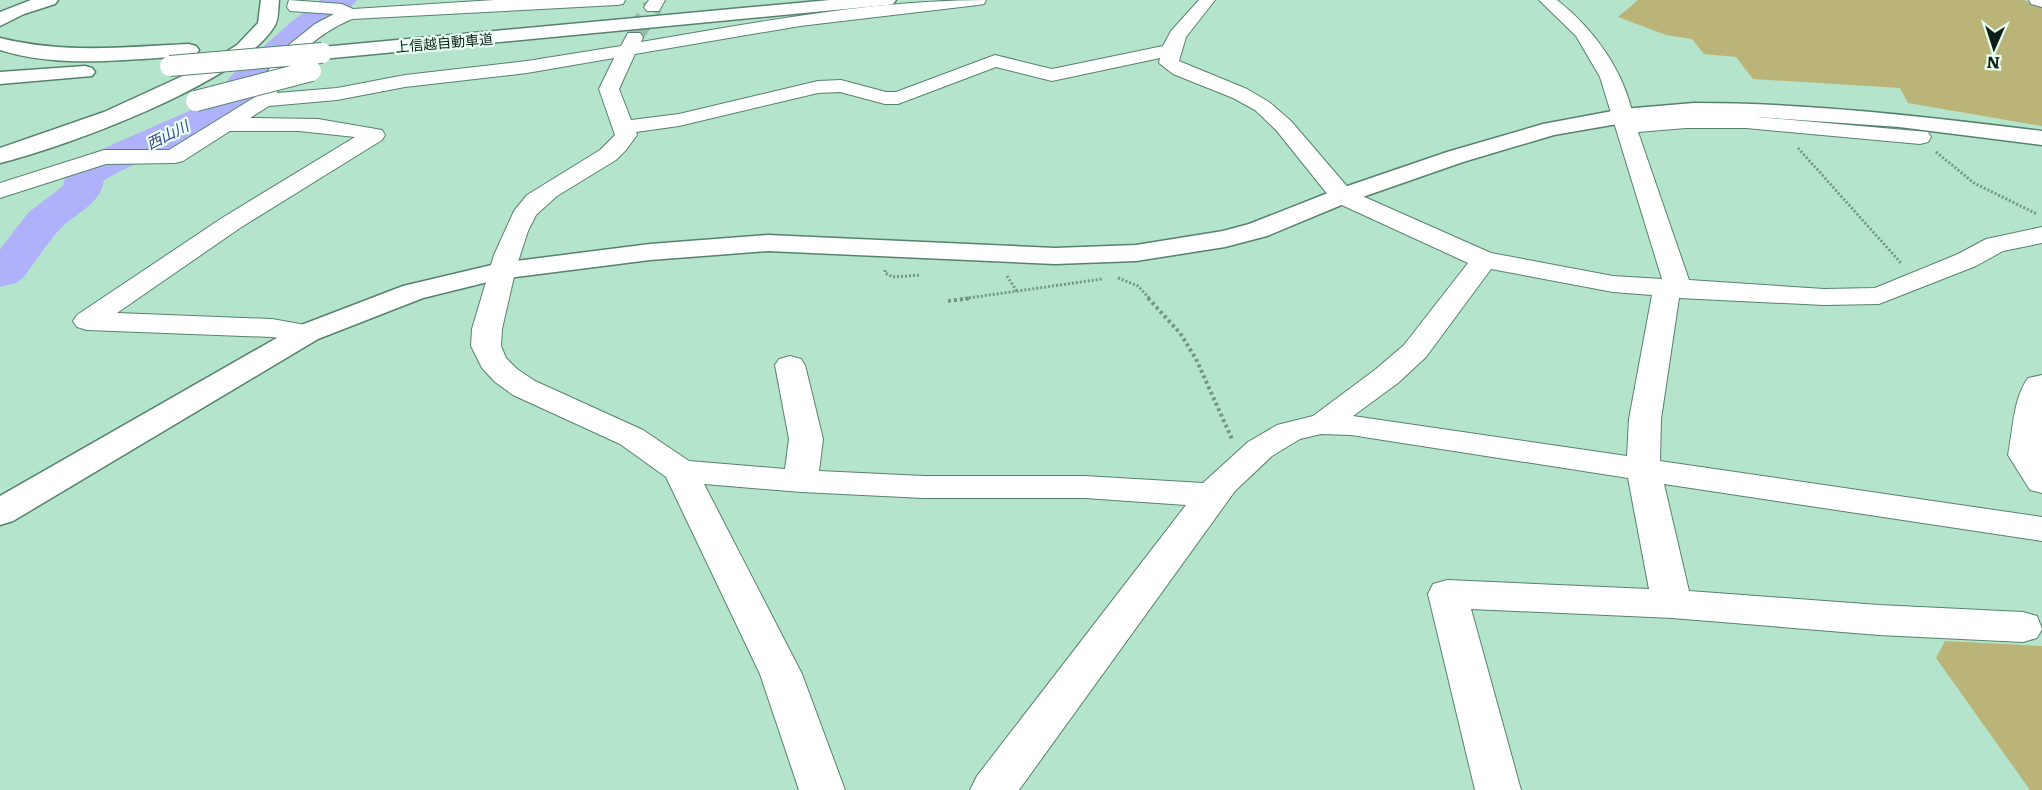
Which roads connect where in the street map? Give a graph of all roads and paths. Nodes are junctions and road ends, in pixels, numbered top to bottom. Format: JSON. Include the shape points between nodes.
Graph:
{"nodes":[{"id":1,"x":20,"y":0,"type":"edge"},
{"id":2,"x":49,"y":0,"type":"edge"},
{"id":3,"x":270,"y":0,"type":"edge"},
{"id":4,"x":297,"y":0,"type":"edge"},
{"id":5,"x":617,"y":0,"type":"edge"},
{"id":6,"x":798,"y":0,"type":"edge"},
{"id":7,"x":978,"y":0,"type":"edge"},
{"id":8,"x":1207,"y":0,"type":"edge"},
{"id":9,"x":1547,"y":0,"type":"edge"},
{"id":10,"x":2037,"y":0,"type":"edge"},
{"id":11,"x":879,"y":1,"type":"edge"},
{"id":12,"x":2042,"y":2,"type":"edge"},
{"id":13,"x":0,"y":5,"type":"edge"},
{"id":14,"x":249,"y":7,"type":"dead end"},
{"id":15,"x":350,"y":14,"type":"junction"},
{"id":16,"x":0,"y":20,"type":"edge"},
{"id":17,"x":0,"y":44,"type":"edge"},
{"id":18,"x":631,"y":44,"type":"junction"},
{"id":19,"x":1169,"y":50,"type":"junction"},
{"id":20,"x":328,"y":51,"type":"junction"},
{"id":21,"x":181,"y":57,"type":"junction"},
{"id":22,"x":0,"y":68,"type":"edge"},
{"id":23,"x":0,"y":78,"type":"edge"},
{"id":24,"x":264,"y":100,"type":"junction"},
{"id":25,"x":1624,"y":121,"type":"junction"},
{"id":26,"x":223,"y":124,"type":"junction"},
{"id":27,"x":1778,"y":125,"type":"junction"},
{"id":28,"x":625,"y":127,"type":"junction"},
{"id":29,"x":1920,"y":137,"type":"joint"},
{"id":30,"x":2042,"y":138,"type":"edge"},
{"id":31,"x":0,"y":146,"type":"edge"},
{"id":32,"x":0,"y":156,"type":"edge"},
{"id":33,"x":0,"y":168,"type":"edge"},
{"id":34,"x":0,"y":191,"type":"edge"},
{"id":35,"x":1342,"y":196,"type":"junction"},
{"id":36,"x":2042,"y":218,"type":"edge"},
{"id":37,"x":2042,"y":235,"type":"edge"},
{"id":38,"x":1484,"y":260,"type":"junction"},
{"id":39,"x":500,"y":271,"type":"junction"},
{"id":40,"x":1113,"y":277,"type":"dead end"},
{"id":41,"x":1104,"y":279,"type":"dead end"},
{"id":42,"x":1916,"y":280,"type":"junction"},
{"id":43,"x":1678,"y":287,"type":"junction"},
{"id":44,"x":948,"y":301,"type":"dead end"},
{"id":45,"x":307,"y":333,"type":"junction"},
{"id":46,"x":790,"y":366,"type":"dead end"},
{"id":47,"x":2042,"y":384,"type":"edge"},
{"id":48,"x":1322,"y":424,"type":"junction"},
{"id":49,"x":1239,"y":465,"type":"junction"},
{"id":50,"x":1643,"y":469,"type":"junction"},
{"id":51,"x":680,"y":471,"type":"junction"},
{"id":52,"x":801,"y":481,"type":"junction"},
{"id":53,"x":2042,"y":482,"type":"edge"},
{"id":54,"x":1212,"y":495,"type":"junction"},
{"id":55,"x":0,"y":512,"type":"edge"},
{"id":56,"x":2042,"y":529,"type":"edge"},
{"id":57,"x":1672,"y":604,"type":"junction"},
{"id":58,"x":2023,"y":627,"type":"dead end"},
{"id":59,"x":1000,"y":788,"type":"edge"},
{"id":60,"x":822,"y":790,"type":"edge"},
{"id":61,"x":1498,"y":790,"type":"edge"}],
"edges":[{"from":1,"to":13,"type":"main road"},
{"from":2,"to":16,"type":"main road"},
{"from":3,"to":32,"type":"main road","via":[[273,11],[264,31],[219,66],[126,110]]},
{"from":4,"to":15,"type":"street","via":[[296,7],[342,9]]},
{"from":5,"to":15,"type":"street"},
{"from":6,"to":20,"type":"main road"},
{"from":7,"to":18,"type":"street"},
{"from":8,"to":19,"type":"street"},
{"from":9,"to":25,"type":"street","via":[[1582,32],[1604,66]]},
{"from":10,"to":12,"type":"street"},
{"from":11,"to":20,"type":"main road","via":[[448,51]]},
{"from":14,"to":31,"type":"main road","via":[[250,17],[236,37],[188,70],[107,107]]},
{"from":15,"to":24,"type":"street","via":[[314,34],[282,64]]},
{"from":17,"to":21,"type":"main road","via":[[33,52]]},
{"from":18,"to":24,"type":"street","via":[[469,75]]},
{"from":18,"to":28,"type":"street","via":[[609,89]]},
{"from":19,"to":28,"type":"street","via":[[1052,75],[995,61],[898,98],[885,99],[841,86],[818,87],[679,120]]},
{"from":19,"to":35,"type":"street","via":[[1170,63],[1185,73],[1239,94],[1272,114]]},
{"from":20,"to":21,"type":"main road","bridge":true},
{"from":20,"to":33,"type":"main road","bridge":true,"via":[[260,83]]},
{"from":21,"to":22,"type":"main road"},
{"from":21,"to":23,"type":"main road"},
{"from":24,"to":26,"type":"street"},
{"from":25,"to":27,"type":"street"},
{"from":25,"to":30,"type":"main road","via":[[1694,110],[1757,110],[1899,120]]},
{"from":25,"to":35,"type":"main road","via":[[1551,129]]},
{"from":25,"to":43,"type":"street"},
{"from":26,"to":34,"type":"street","via":[[175,156],[104,157]]},
{"from":26,"to":45,"type":"street","via":[[328,127],[374,135],[231,223],[87,321],[272,328]]},
{"from":27,"to":29,"type":"street"},
{"from":27,"to":42,"type":"path"},
{"from":28,"to":39,"type":"street","via":[[622,143],[540,196],[524,213]]},
{"from":29,"to":36,"type":"path","via":[[1974,183]]},
{"from":35,"to":38,"type":"street"},
{"from":35,"to":39,"type":"main road","via":[[1258,230],[1216,241],[1136,253],[1055,256],[768,243],[650,252]]},
{"from":37,"to":42,"type":"street","via":[[1995,245]]},
{"from":38,"to":43,"type":"street","via":[[1614,284]]},
{"from":38,"to":48,"type":"street","via":[[1415,351]]},
{"from":39,"to":45,"type":"main road","via":[[413,292]]},
{"from":39,"to":51,"type":"street","via":[[485,345],[496,364],[530,391],[625,434]]},
{"from":40,"to":49,"type":"path","via":[[1138,286],[1180,333],[1238,450]]},
{"from":41,"to":44,"type":"path"},
{"from":42,"to":43,"type":"street","via":[[1879,296],[1824,297]]},
{"from":43,"to":50,"type":"street","via":[[1666,294],[1645,419]]},
{"from":45,"to":55,"type":"main road"},
{"from":46,"to":52,"type":"street","via":[[806,440]]},
{"from":47,"to":53,"type":"street","via":[[2032,405],[2025,456]]},
{"from":48,"to":49,"type":"street","via":[[1272,440]]},
{"from":48,"to":50,"type":"street"},
{"from":49,"to":54,"type":"street"},
{"from":50,"to":56,"type":"street"},
{"from":50,"to":57,"type":"street"},
{"from":51,"to":52,"type":"street"},
{"from":51,"to":60,"type":"street","via":[[781,674]]},
{"from":52,"to":54,"type":"street","via":[[924,487],[1085,487]]},
{"from":54,"to":59,"type":"street"},
{"from":57,"to":58,"type":"street"},
{"from":57,"to":61,"type":"street","via":[[1447,594]]}]}
